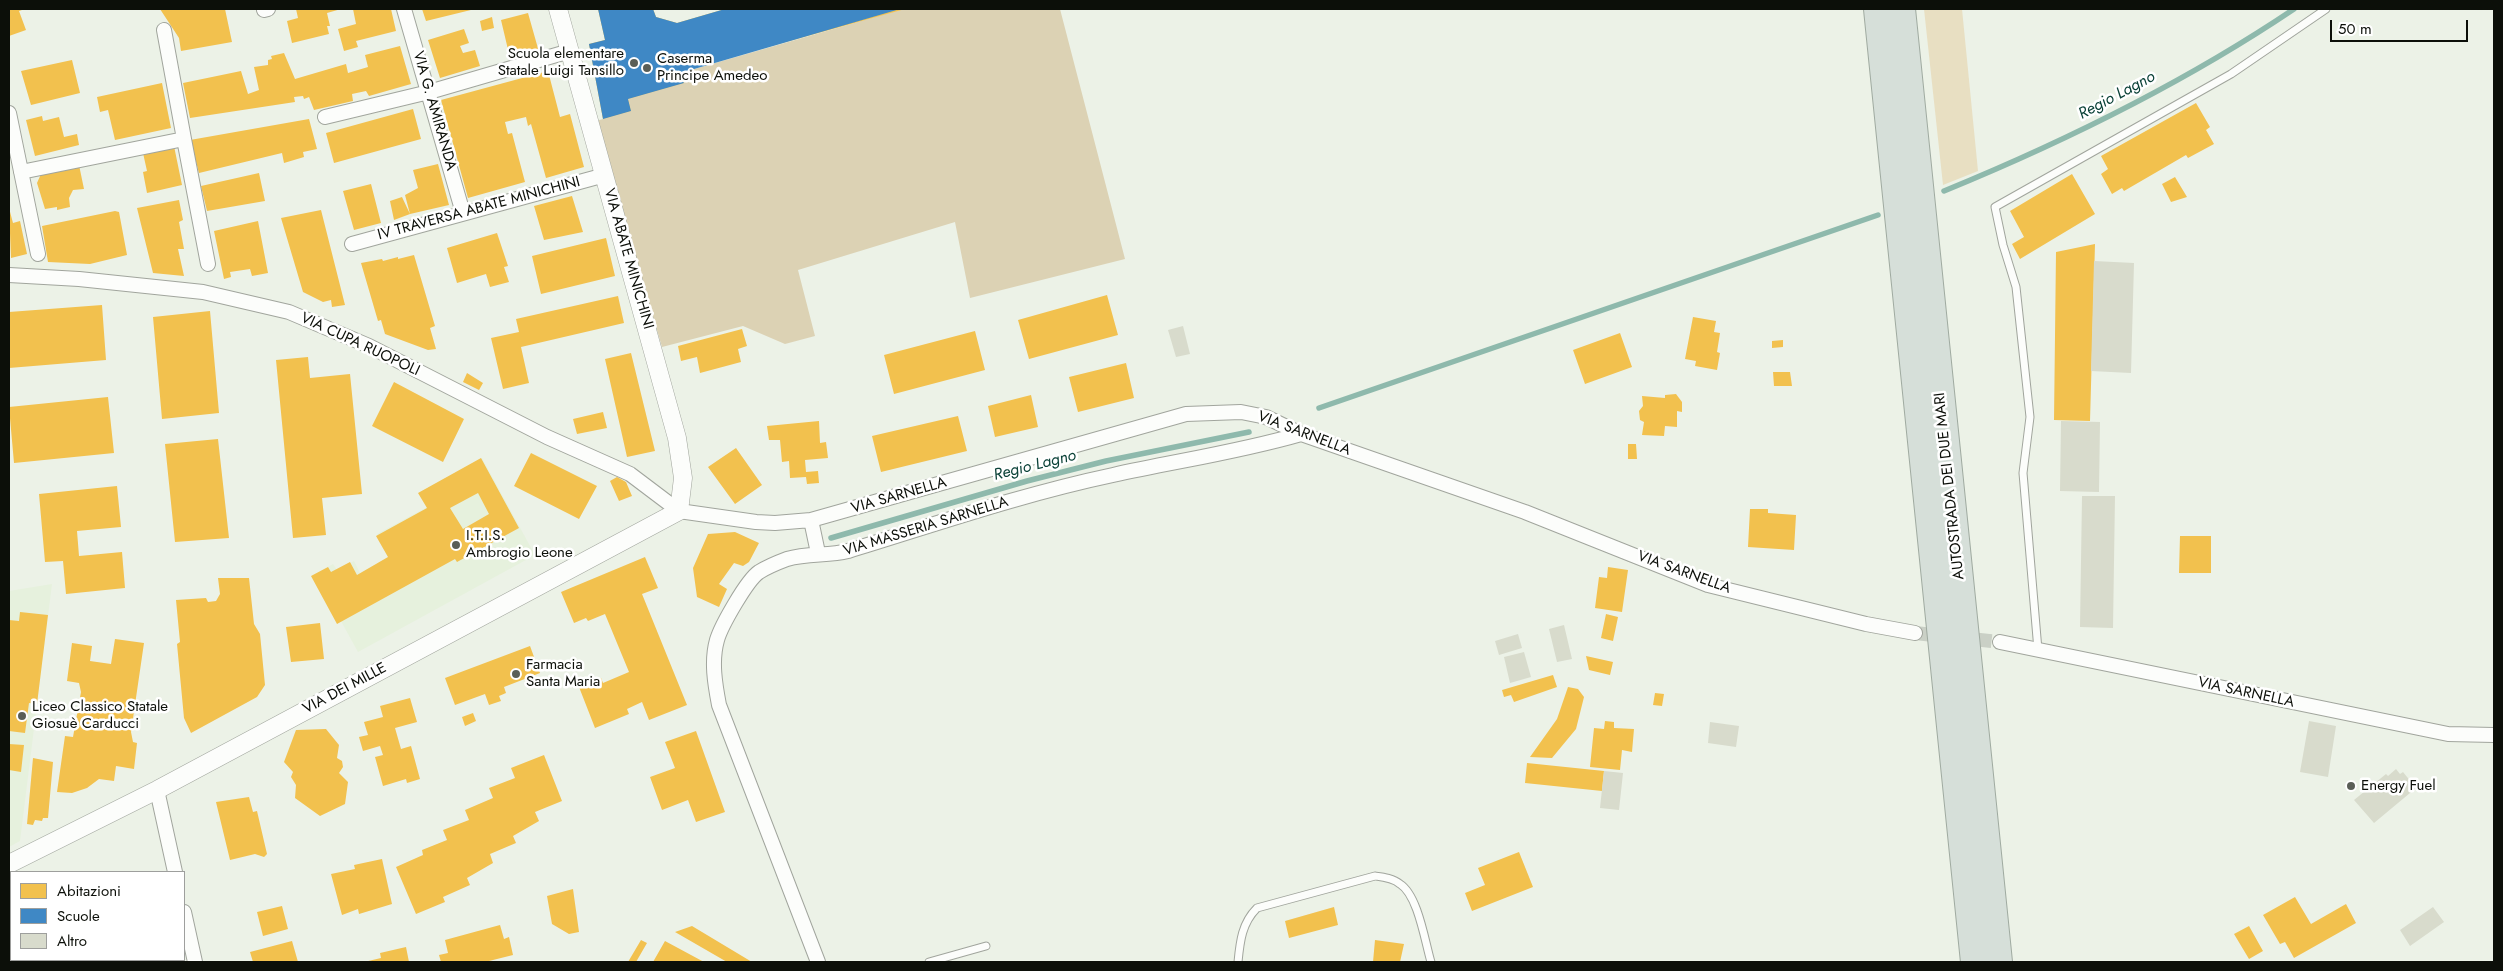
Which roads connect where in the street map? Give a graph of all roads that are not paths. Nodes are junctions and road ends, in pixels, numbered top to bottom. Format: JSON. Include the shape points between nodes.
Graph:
{"nodes":[{"id":1,"x":404,"y":9,"type":"edge"},
{"id":2,"x":558,"y":9,"type":"edge"},
{"id":3,"x":1877,"y":9,"type":"edge"},
{"id":4,"x":1902,"y":9,"type":"edge"},
{"id":5,"x":2326,"y":9,"type":"edge"},
{"id":6,"x":164,"y":30,"type":"dead end"},
{"id":7,"x":570,"y":51,"type":"junction"},
{"id":8,"x":430,"y":92,"type":"junction"},
{"id":9,"x":9,"y":113,"type":"edge"},
{"id":10,"x":325,"y":117,"type":"dead end"},
{"id":11,"x":184,"y":139,"type":"junction"},
{"id":12,"x":21,"y":172,"type":"junction"},
{"id":13,"x":605,"y":175,"type":"junction"},
{"id":14,"x":463,"y":213,"type":"junction"},
{"id":15,"x":352,"y":244,"type":"dead end"},
{"id":16,"x":38,"y":254,"type":"dead end"},
{"id":17,"x":208,"y":264,"type":"dead end"},
{"id":18,"x":9,"y":275,"type":"edge"},
{"id":19,"x":1301,"y":434,"type":"junction"},
{"id":20,"x":679,"y":511,"type":"junction"},
{"id":21,"x":810,"y":520,"type":"junction"},
{"id":22,"x":818,"y":553,"type":"junction"},
{"id":23,"x":1915,"y":632,"type":"tunnel mouth"},
{"id":24,"x":2000,"y":642,"type":"tunnel mouth"},
{"id":25,"x":2038,"y":650,"type":"junction"},
{"id":26,"x":2494,"y":735,"type":"edge"},
{"id":27,"x":158,"y":790,"type":"junction"},
{"id":28,"x":9,"y":864,"type":"edge"},
{"id":29,"x":175,"y":871,"type":"edge"},
{"id":30,"x":185,"y":917,"type":"edge"},
{"id":31,"x":986,"y":946,"type":"dead end"},
{"id":32,"x":195,"y":962,"type":"edge"},
{"id":33,"x":818,"y":962,"type":"edge"},
{"id":34,"x":928,"y":962,"type":"edge"},
{"id":35,"x":1238,"y":962,"type":"edge"},
{"id":36,"x":1431,"y":962,"type":"edge"},
{"id":37,"x":1974,"y":962,"type":"edge"},
{"id":38,"x":1998,"y":962,"type":"edge"}],
"edges":[{"from":1,"to":8,"type":"street","name":"VIA G. AMIRANDA"},
{"from":2,"to":7,"type":"street","name":"VIA ABATE MINICHINI"},
{"from":3,"to":37,"type":"highway","name":"AUTOSTRADA DEI DUE MARI"},
{"from":4,"to":38,"type":"highway","name":"AUTOSTRADA DEI DUE MARI"},
{"from":5,"to":25,"type":"lane","via":[[2230,74],[1995,207],[2016,287],[2030,417],[2023,472]]},
{"from":6,"to":11,"type":"street"},
{"from":7,"to":8,"type":"street"},
{"from":7,"to":13,"type":"street","name":"VIA ABATE MINICHINI"},
{"from":8,"to":10,"type":"street"},
{"from":8,"to":14,"type":"street","name":"VIA G. AMIRANDA"},
{"from":9,"to":12,"type":"street"},
{"from":11,"to":12,"type":"street"},
{"from":11,"to":17,"type":"street"},
{"from":12,"to":16,"type":"street"},
{"from":13,"to":14,"type":"street","name":"IV TRAVERSA ABATE MINICHINI"},
{"from":13,"to":20,"type":"street","name":"VIA ABATE MINICHINI","via":[[677,438],[682,478]]},
{"from":14,"to":15,"type":"street","name":"IV TRAVERSA ABATE MINICHINI"},
{"from":18,"to":20,"type":"street","name":"VIA CUPA RUOPOLI","via":[[203,292],[288,312],[369,346],[547,437],[630,474]]},
{"from":19,"to":21,"type":"street","name":"VIA SARNELLA","via":[[1266,417],[1241,412],[1186,414]]},
{"from":19,"to":22,"type":"street","name":"VIA MASSERIA SARNELLA","via":[[1112,475],[1022,498],[848,551],[832,555]]},
{"from":19,"to":23,"type":"street","name":"VIA SARNELLA","via":[[1525,512],[1708,585],[1866,624]]},
{"from":20,"to":21,"type":"street","name":"VIA SARNELLA","via":[[775,524]]},
{"from":20,"to":27,"type":"street","name":"VIA DEI MILLE"},
{"from":21,"to":22,"type":"street"},
{"from":22,"to":33,"type":"street","name":"VIA MASSERIA SARNELLA","via":[[787,559],[758,573],[724,622],[716,641],[714,675],[719,705]]},
{"from":24,"to":25,"type":"street","name":"VIA SARNELLA"},
{"from":25,"to":26,"type":"street","name":"VIA SARNELLA","via":[[2448,734]]},
{"from":27,"to":28,"type":"street","name":"VIA DEI MILLE"},
{"from":27,"to":29,"type":"street"},
{"from":30,"to":32,"type":"street"},
{"from":31,"to":34,"type":"lane"},
{"from":35,"to":36,"type":"lane","via":[[1248,916],[1257,908],[1374,876],[1401,884],[1410,894]]}]}
